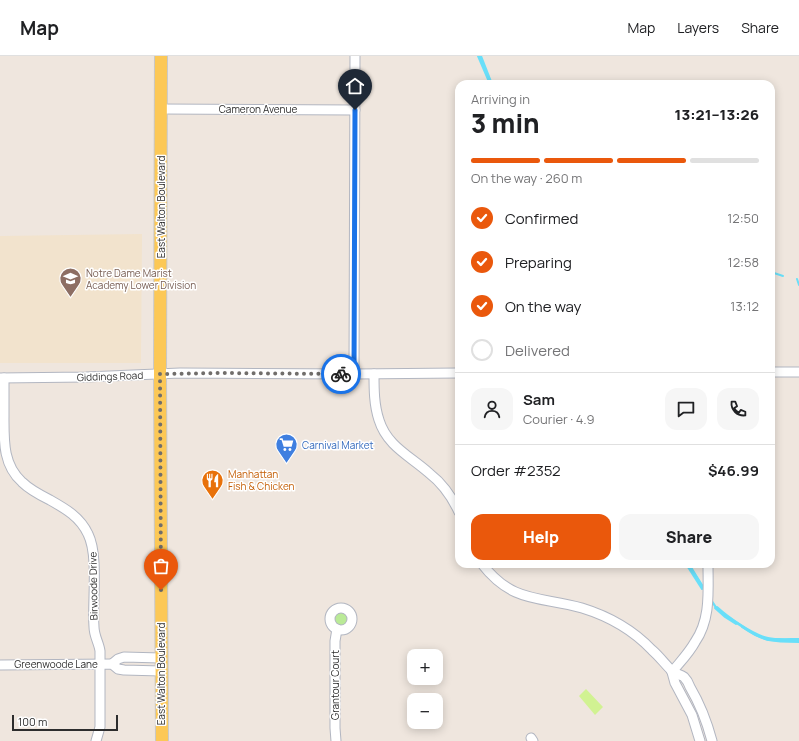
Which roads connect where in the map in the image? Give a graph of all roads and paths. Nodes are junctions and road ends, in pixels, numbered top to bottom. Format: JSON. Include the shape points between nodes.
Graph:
{"nodes":[{"id":1,"x":161,"y":56,"type":"edge"},
{"id":2,"x":355,"y":56,"type":"edge"},
{"id":3,"x":161,"y":109,"type":"junction"},
{"id":4,"x":355,"y":110,"type":"junction"},
{"id":5,"x":775,"y":372,"type":"edge"},
{"id":6,"x":799,"y":372,"type":"edge"},
{"id":7,"x":455,"y":373,"type":"edge"},
{"id":8,"x":160,"y":374,"type":"junction"},
{"id":9,"x":354,"y":374,"type":"junction"},
{"id":10,"x":374,"y":374,"type":"junction"},
{"id":11,"x":2,"y":378,"type":"edge"},
{"id":12,"x":2,"y":424,"type":"edge"},
{"id":13,"x":455,"y":505,"type":"edge"},
{"id":14,"x":486,"y":568,"type":"edge"},
{"id":15,"x":708,"y":568,"type":"edge"},
{"id":16,"x":337,"y":629,"type":"dead end"},
{"id":17,"x":161,"y":658,"type":"junction"},
{"id":18,"x":100,"y":664,"type":"junction"},
{"id":19,"x":112,"y":664,"type":"junction"},
{"id":20,"x":0,"y":665,"type":"edge"},
{"id":21,"x":161,"y":670,"type":"junction"},
{"id":22,"x":672,"y":672,"type":"junction"},
{"id":23,"x":702,"y":711,"type":"junction"},
{"id":24,"x":692,"y":715,"type":"junction"},
{"id":25,"x":96,"y":741,"type":"edge"},
{"id":26,"x":162,"y":741,"type":"edge"},
{"id":27,"x":336,"y":741,"type":"edge"},
{"id":28,"x":700,"y":741,"type":"edge"},
{"id":29,"x":712,"y":741,"type":"edge"}],
"edges":[{"from":1,"to":3,"type":"main road","name":"East Walton Boulevard"},
{"from":2,"to":4,"type":"street"},
{"from":3,"to":4,"type":"street","name":"Cameron Avenue"},
{"from":3,"to":8,"type":"main road","name":"East Walton Boulevard"},
{"from":4,"to":9,"type":"street"},
{"from":5,"to":6,"type":"street"},
{"from":7,"to":10,"type":"street","name":"Giddings Road"},
{"from":8,"to":9,"type":"street","name":"Giddings Road"},
{"from":8,"to":11,"type":"street","name":"Giddings Road"},
{"from":8,"to":17,"type":"main road","name":"East Walton Boulevard"},
{"from":9,"to":10,"type":"street","name":"Giddings Road"},
{"from":10,"to":13,"type":"street","via":[[378,420],[385,434],[400,451],[439,482]]},
{"from":11,"to":12,"type":"street","name":"Birwoode Drive"},
{"from":12,"to":18,"type":"street","name":"Birwoode Drive","via":[[6,454],[17,477],[30,489],[74,515],[90,538],[93,553],[94,629]]},
{"from":14,"to":22,"type":"street","via":[[499,582],[521,594],[581,608],[615,622],[647,645]]},
{"from":15,"to":22,"type":"street","via":[[708,605],[704,624],[696,642]]},
{"from":16,"to":27,"type":"street","name":"Grantour Court"},
{"from":17,"to":19,"type":"street","name":"Greenwoode Lane","via":[[124,657]]},
{"from":17,"to":21,"type":"main road","name":"East Walton Boulevard"},
{"from":18,"to":19,"type":"street","name":"Greenwoode Lane"},
{"from":18,"to":20,"type":"street","name":"Greenwoode Lane"},
{"from":18,"to":25,"type":"street","name":"Birwoode Drive","via":[[100,727]]},
{"from":19,"to":21,"type":"street","name":"Greenwoode Lane","via":[[124,670]]},
{"from":21,"to":26,"type":"main road","name":"East Walton Boulevard"},
{"from":22,"to":23,"type":"street","via":[[684,677]]},
{"from":22,"to":24,"type":"street"},
{"from":23,"to":24,"type":"street"},
{"from":23,"to":29,"type":"street"},
{"from":24,"to":28,"type":"street"}]}
